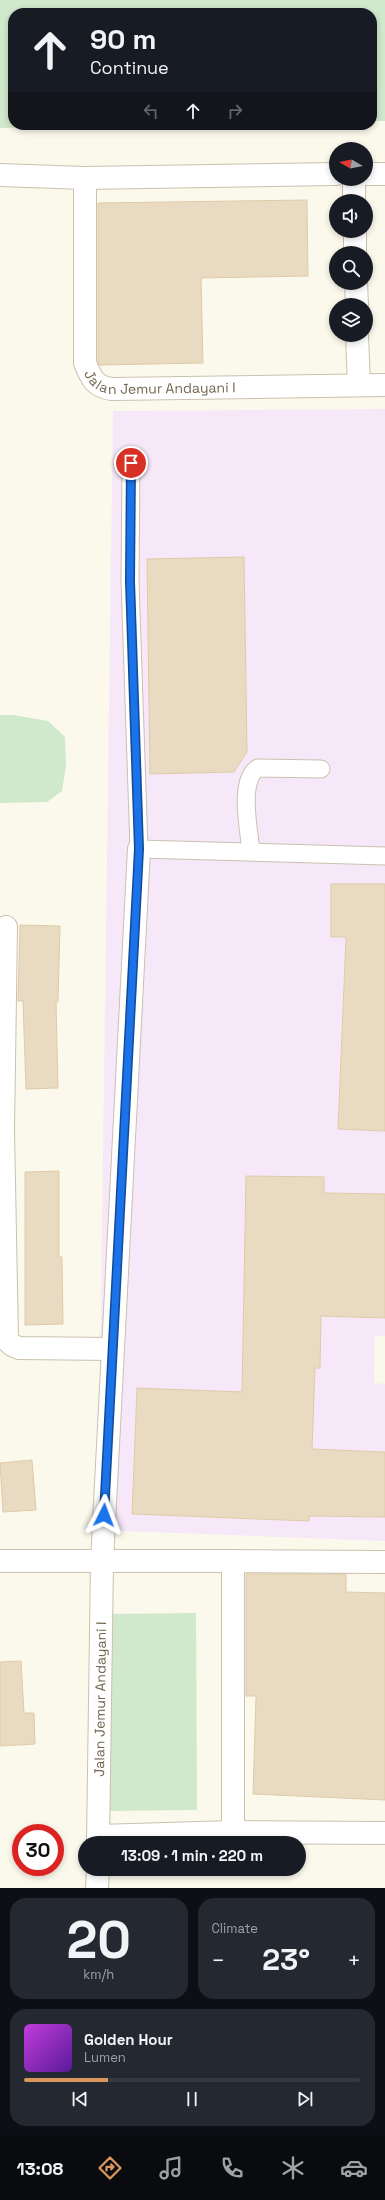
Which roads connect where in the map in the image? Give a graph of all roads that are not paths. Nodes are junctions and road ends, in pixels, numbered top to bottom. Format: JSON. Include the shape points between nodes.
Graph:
{"nodes":[{"id":1,"x":329,"y":174,"type":"edge"},
{"id":2,"x":373,"y":174,"type":"edge"},
{"id":3,"x":385,"y":174,"type":"edge"},
{"id":4,"x":0,"y":175,"type":"edge"},
{"id":5,"x":85,"y":178,"type":"junction"},
{"id":6,"x":357,"y":342,"type":"edge"},
{"id":7,"x":385,"y":384,"type":"edge"},
{"id":8,"x":359,"y":385,"type":"junction"},
{"id":9,"x":131,"y":463,"type":"dead end"},
{"id":10,"x":321,"y":769,"type":"dead end"},
{"id":11,"x":139,"y":849,"type":"junction"},
{"id":12,"x":251,"y":851,"type":"junction"},
{"id":13,"x":385,"y":856,"type":"edge"},
{"id":14,"x":6,"y":927,"type":"dead end"},
{"id":15,"x":2,"y":1130,"type":"edge"},
{"id":16,"x":112,"y":1349,"type":"junction"},
{"id":17,"x":0,"y":1561,"type":"edge"},
{"id":18,"x":102,"y":1561,"type":"junction"},
{"id":19,"x":233,"y":1561,"type":"junction"},
{"id":20,"x":385,"y":1562,"type":"edge"},
{"id":21,"x":233,"y":1832,"type":"junction"},
{"id":22,"x":385,"y":1833,"type":"edge"},
{"id":23,"x":98,"y":1836,"type":"edge"},
{"id":24,"x":166,"y":1836,"type":"edge"},
{"id":25,"x":98,"y":1876,"type":"edge"},
{"id":26,"x":97,"y":1888,"type":"edge"}],
"edges":[{"from":1,"to":5,"type":"street"},
{"from":2,"to":3,"type":"street"},
{"from":4,"to":5,"type":"street"},
{"from":5,"to":8,"type":"street","name":"Jalan Jemur Andayani I","via":[[85,363],[96,384],[112,389]]},
{"from":6,"to":8,"type":"street"},
{"from":7,"to":8,"type":"street","name":"Jalan Jemur Andayani I"},
{"from":9,"to":11,"type":"lane","via":[[130,574]]},
{"from":10,"to":12,"type":"lane","via":[[258,768],[253,771],[246,791]]},
{"from":11,"to":12,"type":"lane"},
{"from":11,"to":16,"type":"street","name":"Jalan Jemur Andayani I"},
{"from":12,"to":13,"type":"lane"},
{"from":14,"to":15,"type":"street"},
{"from":15,"to":16,"type":"street","via":[[7,1340],[19,1348]]},
{"from":16,"to":18,"type":"street","name":"Jalan Jemur Andayani I"},
{"from":17,"to":18,"type":"street"},
{"from":18,"to":19,"type":"street"},
{"from":18,"to":23,"type":"street","name":"Jalan Jemur Andayani I"},
{"from":19,"to":20,"type":"street"},
{"from":19,"to":21,"type":"street"},
{"from":21,"to":22,"type":"street","name":"Jalan Jemur Andayani I"},
{"from":21,"to":24,"type":"street","name":"Jalan Jemur Andayani I"},
{"from":25,"to":26,"type":"street"}]}
